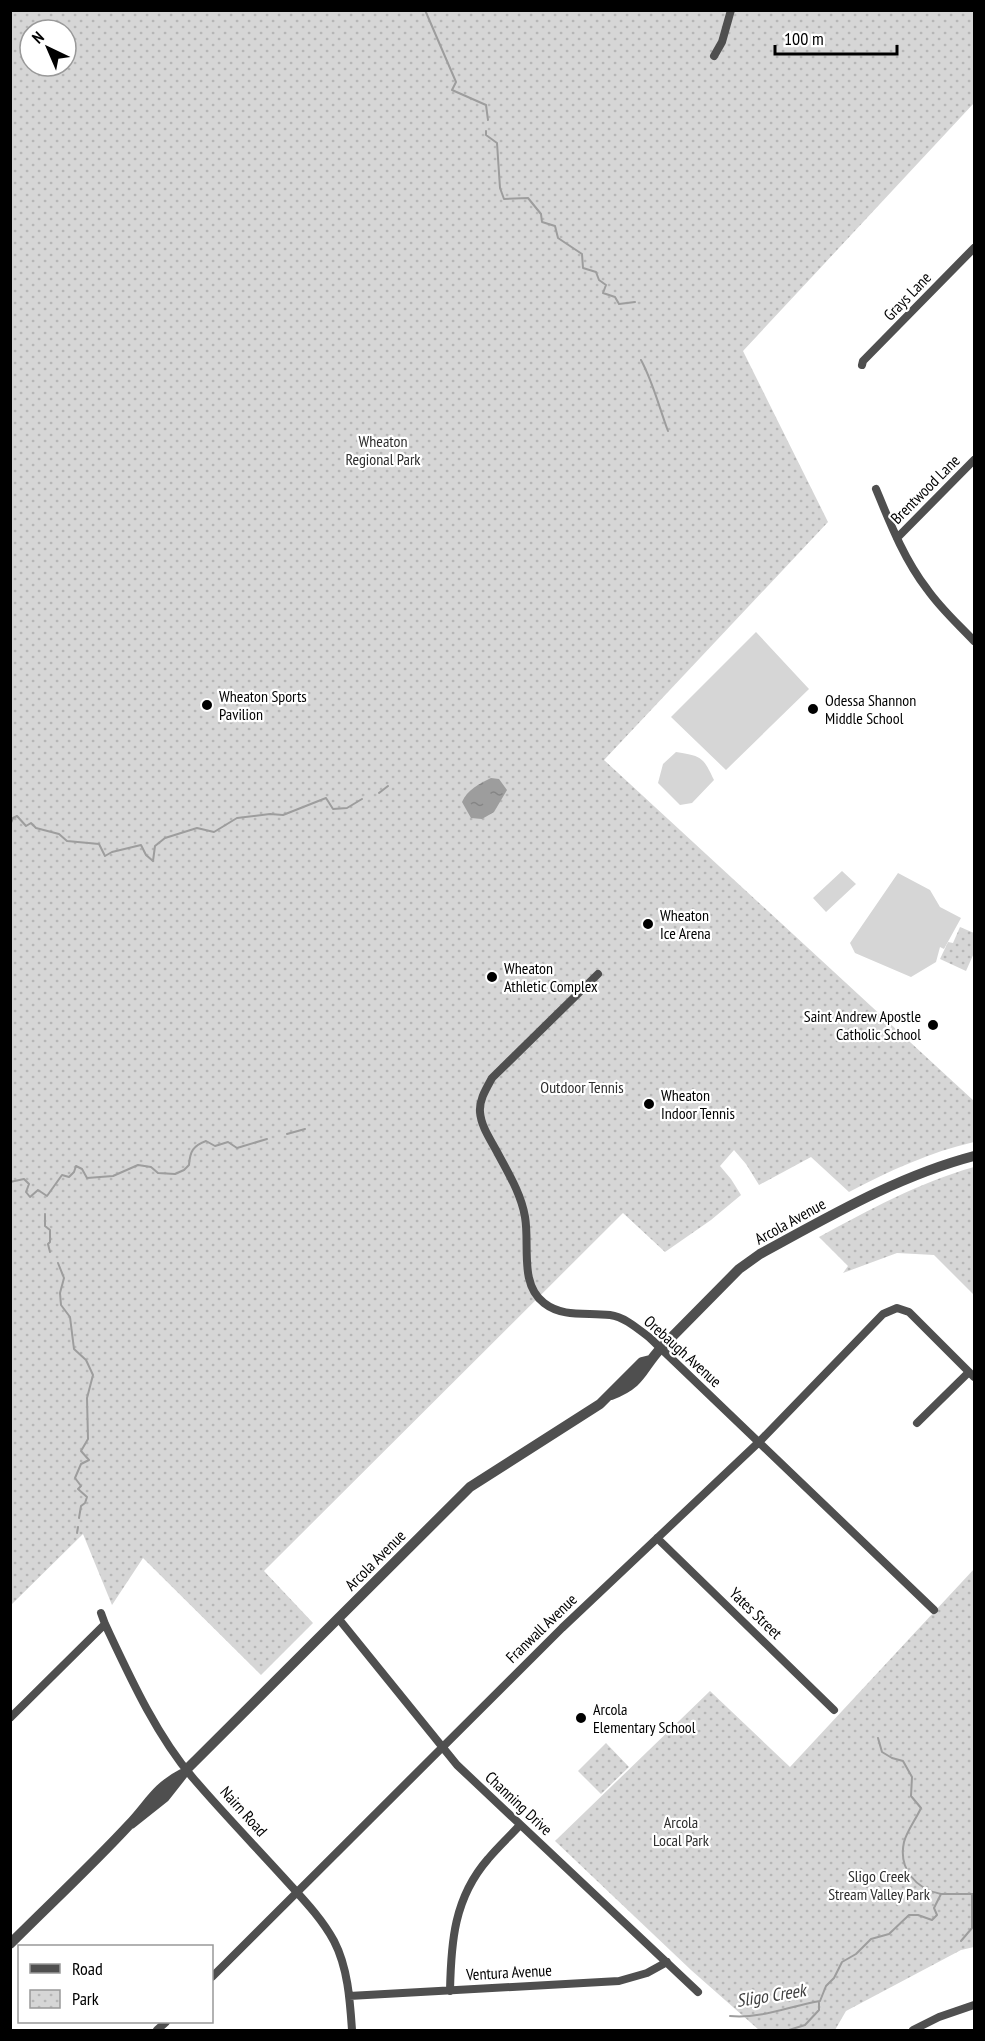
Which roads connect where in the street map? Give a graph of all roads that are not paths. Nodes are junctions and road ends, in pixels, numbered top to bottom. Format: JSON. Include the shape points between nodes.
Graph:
{"nodes":[{"id":1,"x":731,"y":10,"type":"edge"},
{"id":2,"x":714,"y":56,"type":"dead end"},
{"id":3,"x":975,"y":248,"type":"edge"},
{"id":4,"x":862,"y":365,"type":"dead end"},
{"id":5,"x":975,"y":460,"type":"edge"},
{"id":6,"x":876,"y":489,"type":"dead end"},
{"id":7,"x":897,"y":538,"type":"junction"},
{"id":8,"x":973,"y":636,"type":"edge"},
{"id":9,"x":598,"y":974,"type":"dead end"},
{"id":10,"x":975,"y":1156,"type":"edge"},
{"id":11,"x":661,"y":1348,"type":"junction"},
{"id":12,"x":972,"y":1375,"type":"edge"},
{"id":13,"x":917,"y":1423,"type":"dead end"},
{"id":14,"x":759,"y":1442,"type":"junction"},
{"id":15,"x":657,"y":1538,"type":"junction"},
{"id":16,"x":934,"y":1611,"type":"dead end"},
{"id":17,"x":101,"y":1613,"type":"dead end"},
{"id":18,"x":338,"y":1618,"type":"junction"},
{"id":19,"x":105,"y":1624,"type":"junction"},
{"id":20,"x":834,"y":1710,"type":"dead end"},
{"id":21,"x":10,"y":1718,"type":"edge"},
{"id":22,"x":441,"y":1748,"type":"junction"},
{"id":23,"x":185,"y":1771,"type":"junction"},
{"id":24,"x":520,"y":1825,"type":"junction"},
{"id":25,"x":297,"y":1892,"type":"junction"},
{"id":26,"x":10,"y":1944,"type":"edge"},
{"id":27,"x":667,"y":1962,"type":"junction"},
{"id":28,"x":213,"y":1976,"type":"edge"},
{"id":29,"x":450,"y":1991,"type":"junction"},
{"id":30,"x":698,"y":1992,"type":"dead end"},
{"id":31,"x":350,"y":1996,"type":"junction"},
{"id":32,"x":975,"y":2005,"type":"edge"},
{"id":33,"x":352,"y":2031,"type":"edge"},
{"id":34,"x":913,"y":2031,"type":"edge"}],
"edges":[{"from":1,"to":2,"type":"street"},
{"from":3,"to":4,"type":"street","name":"Grays Lane"},
{"from":5,"to":7,"type":"street","name":"Brentwood Lane"},
{"from":6,"to":7,"type":"street"},
{"from":7,"to":8,"type":"street","via":[[926,589]]},
{"from":9,"to":11,"type":"street","name":"Orebaugh Avenue","via":[[492,1078],[480,1112],[486,1133],[518,1192],[525,1216],[527,1270],[533,1292],[552,1309],[613,1315],[633,1325]]},
{"from":10,"to":11,"type":"street","name":"Arcola Avenue","via":[[902,1180],[760,1254],[739,1269]]},
{"from":11,"to":14,"type":"street","name":"Orebaugh Avenue"},
{"from":11,"to":18,"type":"street","name":"Arcola Avenue","via":[[600,1404],[470,1487]]},
{"from":12,"to":13,"type":"street"},
{"from":12,"to":14,"type":"street","name":"Franwall Avenue","via":[[909,1312],[897,1308],[883,1314]]},
{"from":14,"to":15,"type":"street","name":"Franwall Avenue"},
{"from":14,"to":16,"type":"street","name":"Orebaugh Avenue"},
{"from":15,"to":20,"type":"street","name":"Yates Street"},
{"from":15,"to":22,"type":"street","name":"Franwall Avenue"},
{"from":17,"to":19,"type":"street","name":"Nairn Road"},
{"from":18,"to":22,"type":"street","name":"Channing Drive"},
{"from":18,"to":23,"type":"street","name":"Arcola Avenue"},
{"from":19,"to":21,"type":"street"},
{"from":19,"to":23,"type":"street","name":"Nairn Road"},
{"from":22,"to":24,"type":"street","name":"Channing Drive"},
{"from":22,"to":25,"type":"street","name":"Franwall Avenue"},
{"from":23,"to":25,"type":"street","name":"Nairn Road"},
{"from":23,"to":26,"type":"street","name":"Arcola Avenue","via":[[158,1790],[131,1824]]},
{"from":24,"to":27,"type":"street","name":"Channing Drive"},
{"from":24,"to":29,"type":"street","via":[[487,1859],[463,1898],[451,1946]]},
{"from":25,"to":28,"type":"street","name":"Franwall Avenue"},
{"from":25,"to":31,"type":"street","name":"Nairn Road","via":[[335,1943]]},
{"from":27,"to":29,"type":"street","name":"Ventura Avenue","via":[[647,1973],[618,1981]]},
{"from":27,"to":30,"type":"street","name":"Channing Drive"},
{"from":29,"to":31,"type":"street","name":"Ventura Avenue"},
{"from":31,"to":33,"type":"street","name":"Nairn Road"},
{"from":32,"to":34,"type":"street"}]}
